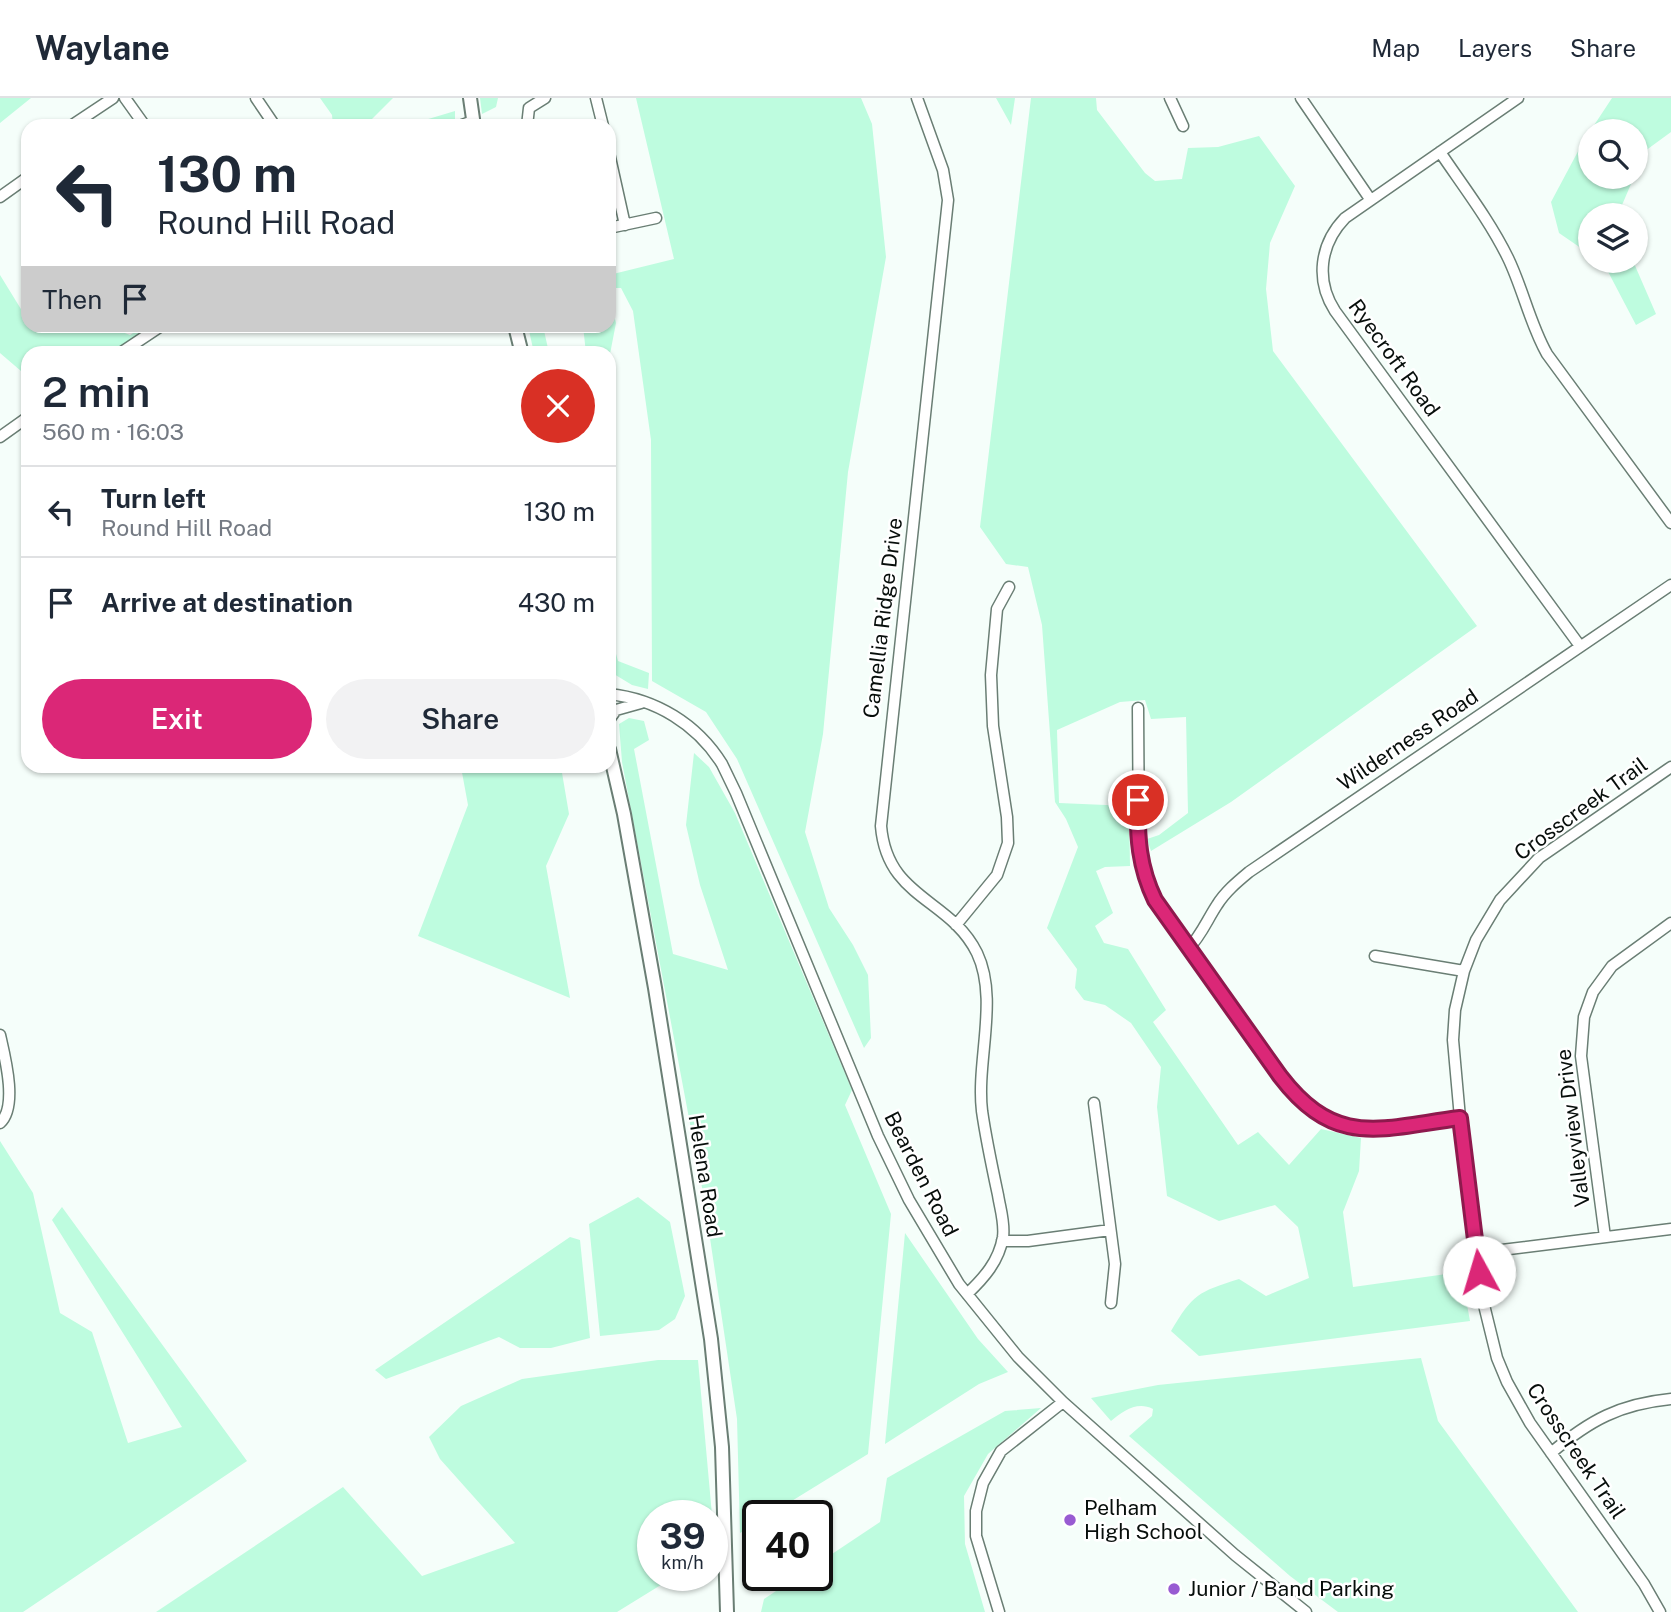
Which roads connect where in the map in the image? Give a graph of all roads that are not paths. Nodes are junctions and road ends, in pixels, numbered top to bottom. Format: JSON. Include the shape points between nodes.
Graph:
{"nodes":[{"id":1,"x":113,"y":98,"type":"edge"},
{"id":2,"x":125,"y":98,"type":"edge"},
{"id":3,"x":256,"y":98,"type":"edge"},
{"id":4,"x":470,"y":98,"type":"edge"},
{"id":5,"x":545,"y":98,"type":"edge"},
{"id":6,"x":596,"y":98,"type":"edge"},
{"id":7,"x":917,"y":98,"type":"edge"},
{"id":8,"x":1170,"y":98,"type":"edge"},
{"id":9,"x":1301,"y":98,"type":"edge"},
{"id":10,"x":1518,"y":98,"type":"edge"},
{"id":11,"x":82,"y":119,"type":"edge"},
{"id":12,"x":140,"y":119,"type":"edge"},
{"id":13,"x":270,"y":119,"type":"edge"},
{"id":14,"x":472,"y":119,"type":"edge"},
{"id":15,"x":526,"y":119,"type":"edge"},
{"id":16,"x":601,"y":119,"type":"edge"},
{"id":17,"x":1183,"y":126,"type":"dead end"},
{"id":18,"x":1440,"y":152,"type":"junction"},
{"id":19,"x":21,"y":182,"type":"edge"},
{"id":20,"x":616,"y":184,"type":"edge"},
{"id":21,"x":0,"y":197,"type":"edge"},
{"id":22,"x":1370,"y":199,"type":"junction"},
{"id":23,"x":656,"y":218,"type":"dead end"},
{"id":24,"x":625,"y":225,"type":"junction"},
{"id":25,"x":616,"y":227,"type":"edge"},
{"id":26,"x":151,"y":333,"type":"edge"},
{"id":27,"x":131,"y":346,"type":"edge"},
{"id":28,"x":21,"y":421,"type":"edge"},
{"id":29,"x":0,"y":437,"type":"edge"},
{"id":30,"x":1671,"y":523,"type":"edge"},
{"id":31,"x":1671,"y":585,"type":"edge"},
{"id":32,"x":1009,"y":587,"type":"dead end"},
{"id":33,"x":1580,"y":646,"type":"junction"},
{"id":34,"x":616,"y":696,"type":"edge"},
{"id":35,"x":645,"y":703,"type":"junction"},
{"id":36,"x":1138,"y":708,"type":"dead end"},
{"id":37,"x":616,"y":709,"type":"edge"},
{"id":38,"x":1671,"y":767,"type":"edge"},
{"id":39,"x":614,"y":773,"type":"edge"},
{"id":40,"x":1671,"y":923,"type":"edge"},
{"id":41,"x":956,"y":925,"type":"junction"},
{"id":42,"x":1188,"y":949,"type":"junction"},
{"id":43,"x":1375,"y":956,"type":"dead end"},
{"id":44,"x":1464,"y":971,"type":"junction"},
{"id":45,"x":0,"y":1035,"type":"edge"},
{"id":46,"x":1094,"y":1103,"type":"dead end"},
{"id":47,"x":1460,"y":1118,"type":"junction"},
{"id":48,"x":0,"y":1123,"type":"edge"},
{"id":49,"x":1671,"y":1229,"type":"edge"},
{"id":50,"x":1110,"y":1230,"type":"junction"},
{"id":51,"x":1605,"y":1237,"type":"junction"},
{"id":52,"x":1002,"y":1241,"type":"junction"},
{"id":53,"x":1477,"y":1254,"type":"junction"},
{"id":54,"x":967,"y":1294,"type":"junction"},
{"id":55,"x":1111,"y":1303,"type":"dead end"},
{"id":56,"x":1671,"y":1399,"type":"edge"},
{"id":57,"x":1063,"y":1402,"type":"junction"},
{"id":58,"x":1551,"y":1453,"type":"junction"},
{"id":59,"x":727,"y":1612,"type":"edge"},
{"id":60,"x":999,"y":1612,"type":"edge"},
{"id":61,"x":1306,"y":1612,"type":"edge"},
{"id":62,"x":1660,"y":1612,"type":"edge"}],
"edges":[{"from":1,"to":11,"type":"street"},
{"from":2,"to":12,"type":"street"},
{"from":3,"to":13,"type":"street"},
{"from":4,"to":14,"type":"main road"},
{"from":5,"to":15,"type":"street","via":[[529,108]]},
{"from":6,"to":16,"type":"street"},
{"from":7,"to":41,"type":"street","name":"Camellia Ridge Drive","via":[[943,170],[948,200],[881,826],[885,849],[900,878]]},
{"from":8,"to":17,"type":"street"},
{"from":9,"to":22,"type":"street"},
{"from":10,"to":18,"type":"street","name":"Ryecroft Road"},
{"from":18,"to":22,"type":"street","name":"Ryecroft Road"},
{"from":18,"to":30,"type":"street","via":[[1506,254],[1547,354]]},
{"from":19,"to":21,"type":"street"},
{"from":20,"to":24,"type":"street"},
{"from":22,"to":33,"type":"street","name":"Ryecroft Road","via":[[1338,225],[1327,243],[1322,269],[1329,302]]},
{"from":23,"to":24,"type":"street"},
{"from":24,"to":25,"type":"street"},
{"from":26,"to":27,"type":"street"},
{"from":28,"to":29,"type":"street"},
{"from":31,"to":33,"type":"street","name":"Wilderness Road"},
{"from":32,"to":41,"type":"street","via":[[997,609],[991,675],[1008,843],[997,875]]},
{"from":33,"to":42,"type":"street","name":"Wilderness Road","via":[[1249,872],[1218,903]]},
{"from":34,"to":35,"type":"street","name":"Bearden Road"},
{"from":35,"to":37,"type":"street"},
{"from":35,"to":54,"type":"street","name":"Bearden Road","via":[[693,728],[725,770],[882,1144],[923,1225]]},
{"from":36,"to":42,"type":"street","via":[[1139,853],[1155,900]]},
{"from":38,"to":44,"type":"street","name":"Crosscreek Trail","via":[[1553,848],[1512,885],[1491,912]]},
{"from":39,"to":59,"type":"main road","name":"Helena Road","via":[[655,988],[714,1362],[725,1489]]},
{"from":40,"to":51,"type":"street","name":"Valleyview Drive","via":[[1612,966],[1593,992],[1584,1017],[1581,1056]]},
{"from":41,"to":52,"type":"street","name":"Camellia Ridge Drive","via":[[977,954],[985,980],[982,1109],[1003,1222]]},
{"from":42,"to":47,"type":"street","via":[[1286,1085],[1319,1116],[1365,1129]]},
{"from":43,"to":44,"type":"street"},
{"from":44,"to":47,"type":"street","name":"Crosscreek Trail","via":[[1452,1040]]},
{"from":45,"to":48,"type":"street","via":[[10,1103]]},
{"from":46,"to":50,"type":"street"},
{"from":47,"to":53,"type":"street","name":"Crosscreek Trail"},
{"from":49,"to":51,"type":"street"},
{"from":50,"to":52,"type":"street"},
{"from":50,"to":55,"type":"street","via":[[1115,1278]]},
{"from":51,"to":53,"type":"street"},
{"from":52,"to":54,"type":"street","via":[[992,1266]]},
{"from":53,"to":58,"type":"street","name":"Crosscreek Trail","via":[[1496,1358],[1521,1410]]},
{"from":54,"to":57,"type":"street","name":"Bearden Road","via":[[1018,1357]]},
{"from":56,"to":58,"type":"street","via":[[1613,1411]]},
{"from":57,"to":60,"type":"street","via":[[996,1457],[978,1499],[978,1540]]},
{"from":57,"to":61,"type":"street","name":"Bearden Road"},
{"from":58,"to":62,"type":"street","name":"Crosscreek Trail"}]}
